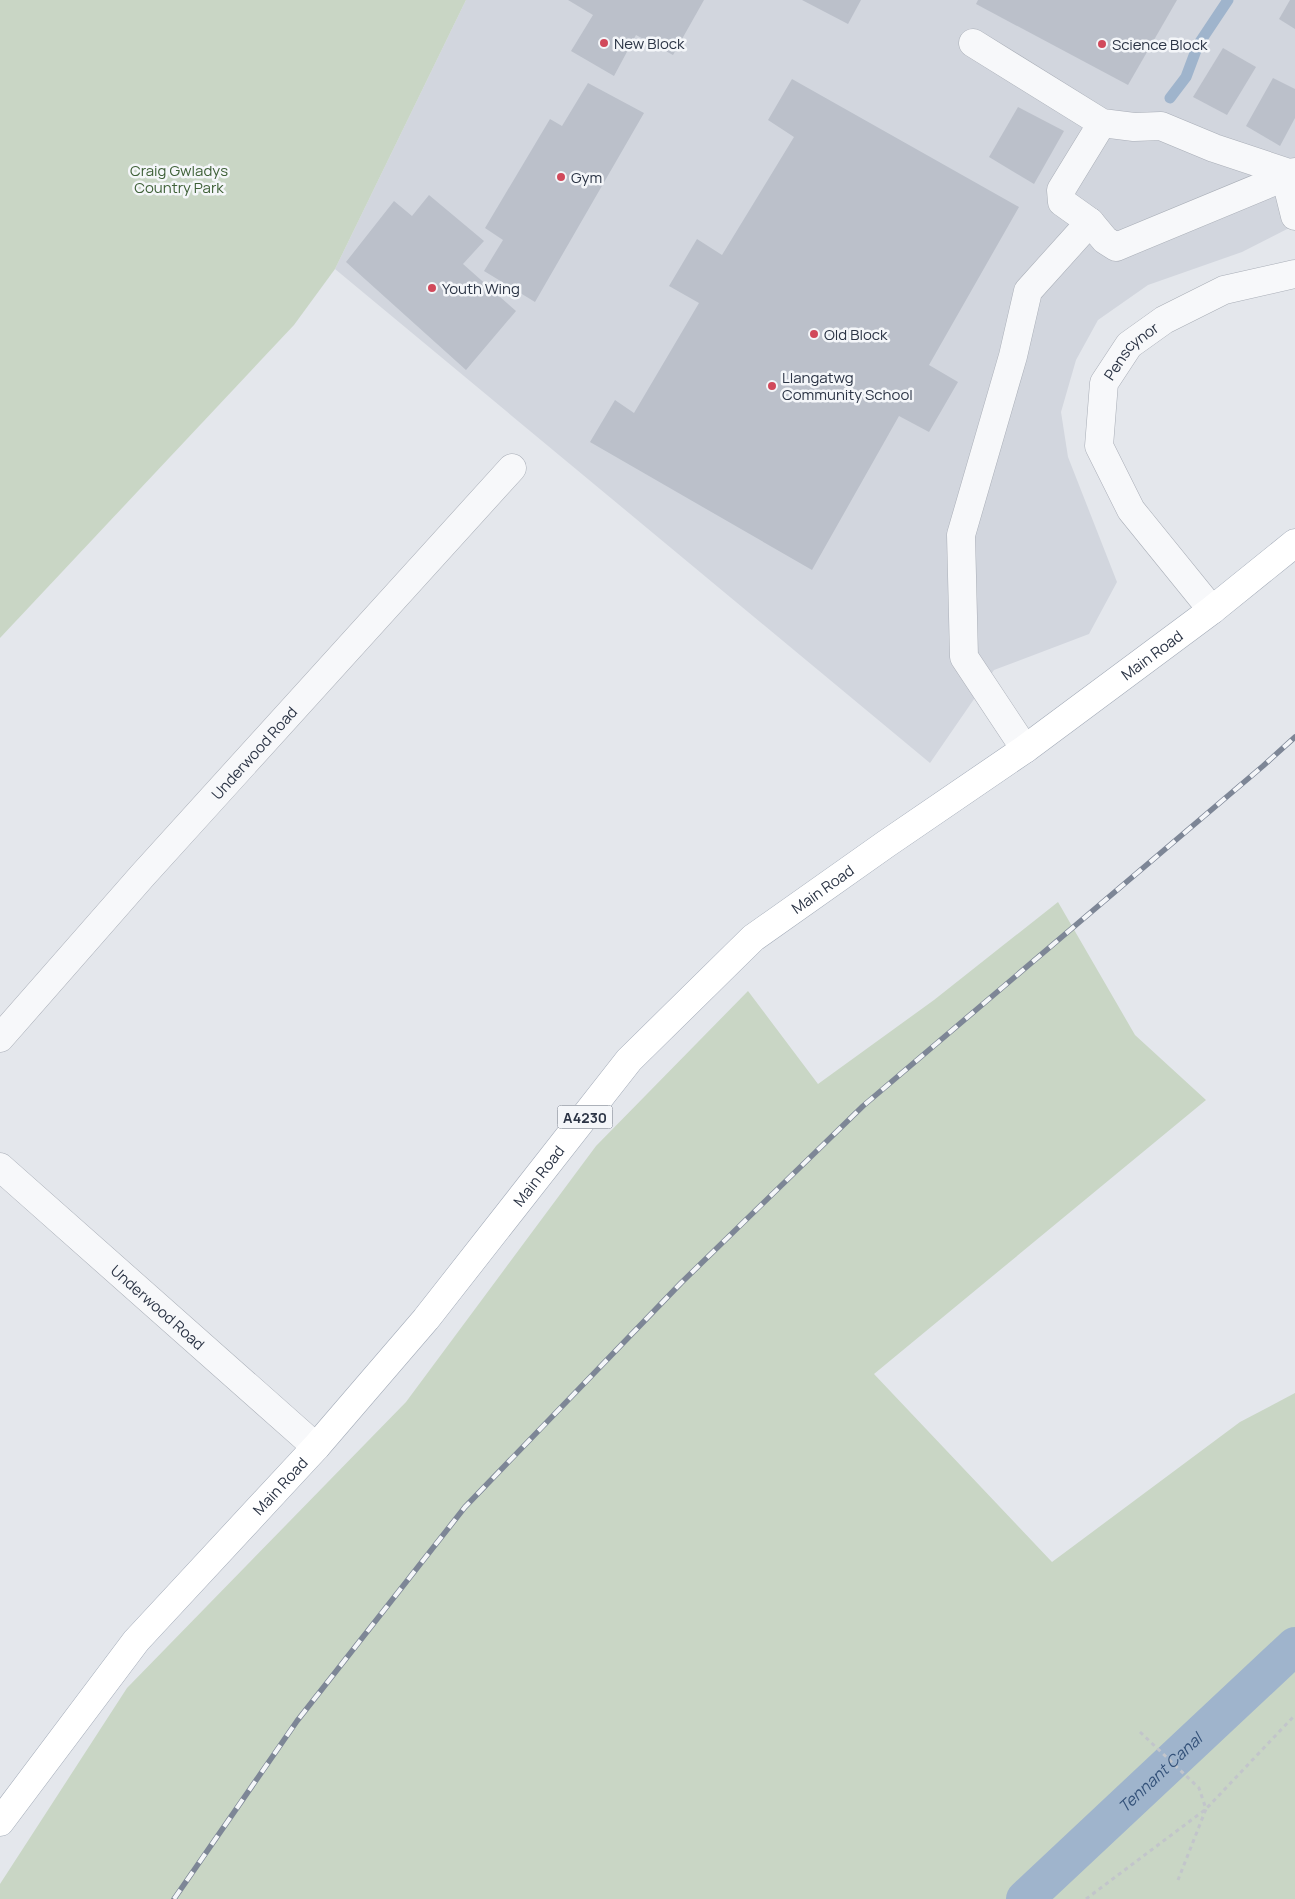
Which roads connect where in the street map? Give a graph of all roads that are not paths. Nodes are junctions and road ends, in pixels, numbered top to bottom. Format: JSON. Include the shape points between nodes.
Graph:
{"nodes":[{"id":1,"x":974,"y":43,"type":"dead end"},
{"id":2,"x":1102,"y":123,"type":"junction"},
{"id":3,"x":1293,"y":173,"type":"edge"},
{"id":4,"x":1295,"y":216,"type":"edge"},
{"id":5,"x":1090,"y":222,"type":"junction"},
{"id":6,"x":1295,"y":274,"type":"edge"},
{"id":7,"x":512,"y":468,"type":"dead end"},
{"id":8,"x":1295,"y":543,"type":"edge"},
{"id":9,"x":1212,"y":610,"type":"junction"},
{"id":10,"x":1025,"y":749,"type":"junction"},
{"id":11,"x":0,"y":1038,"type":"edge"},
{"id":12,"x":0,"y":1167,"type":"edge"},
{"id":13,"x":316,"y":1447,"type":"junction"},
{"id":14,"x":0,"y":1822,"type":"edge"}],
"edges":[{"from":1,"to":2,"type":"street"},
{"from":2,"to":3,"type":"street","via":[[1161,126],[1214,148]]},
{"from":2,"to":5,"type":"street","via":[[1061,190],[1062,202]]},
{"from":3,"to":4,"type":"street","via":[[1288,188]]},
{"from":3,"to":5,"type":"street","via":[[1116,247],[1105,240]]},
{"from":5,"to":10,"type":"street","via":[[1028,291],[1013,356],[961,535],[964,657]]},
{"from":6,"to":9,"type":"street","name":"Penscynor","via":[[1224,290],[1164,320],[1129,344],[1104,383],[1099,446],[1131,510]]},
{"from":7,"to":11,"type":"street","name":"Underwood Road","via":[[142,876]]},
{"from":8,"to":9,"type":"main road","name":"Main Road","number":"A4230"},
{"from":9,"to":10,"type":"main road","name":"Main Road","number":"A4230"},
{"from":10,"to":13,"type":"main road","name":"Main Road","number":"A4230","via":[[754,938],[629,1060],[426,1319]]},
{"from":12,"to":13,"type":"street","name":"Underwood Road"},
{"from":13,"to":14,"type":"main road","name":"Main Road","number":"A4230","via":[[136,1641]]}]}
